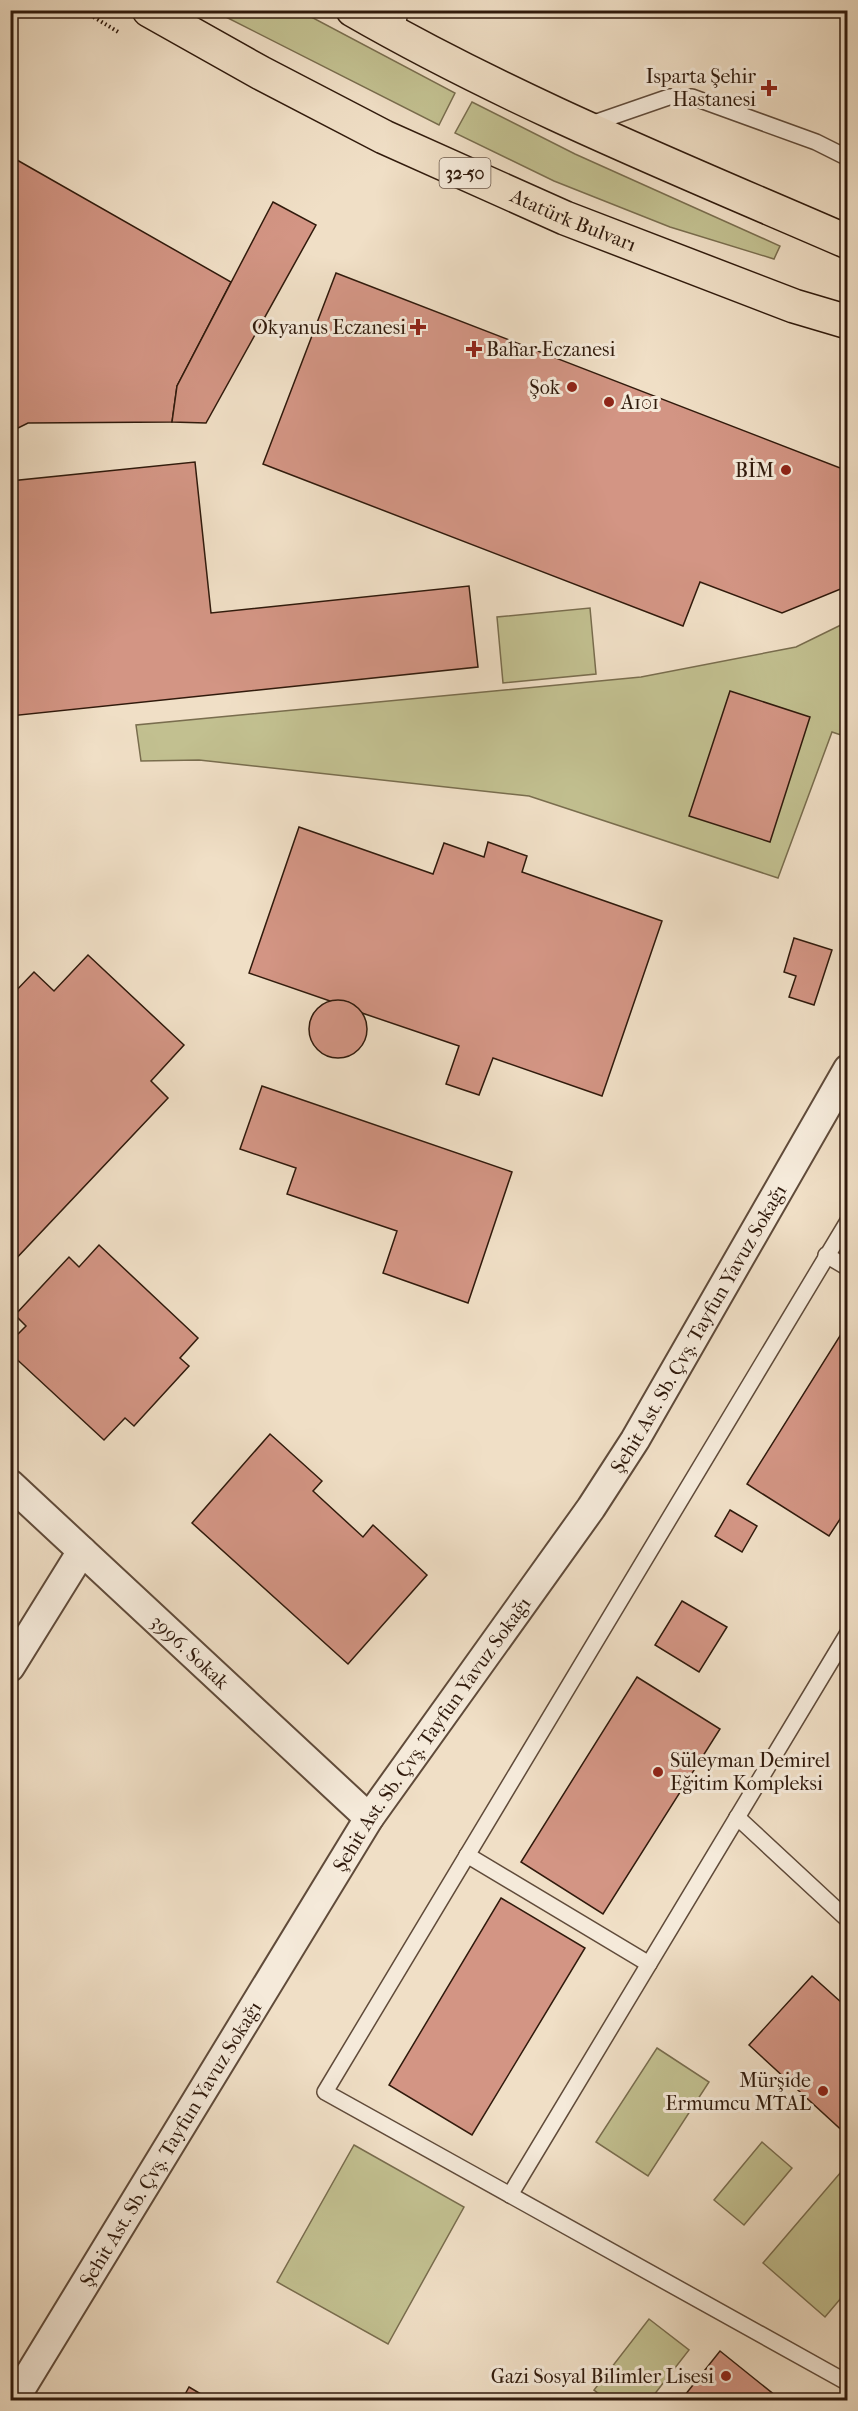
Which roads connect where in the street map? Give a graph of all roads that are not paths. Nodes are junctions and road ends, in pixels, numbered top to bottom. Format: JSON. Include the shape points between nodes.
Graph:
{"nodes":[{"id":1,"x":149,"y":10,"type":"edge"},
{"id":2,"x":353,"y":10,"type":"edge"},
{"id":3,"x":398,"y":23,"type":"edge"},
{"id":4,"x":582,"y":127,"type":"junction"},
{"id":5,"x":848,"y":158,"type":"edge"},
{"id":6,"x":779,"y":212,"type":"junction"},
{"id":7,"x":848,"y":227,"type":"edge"},
{"id":8,"x":848,"y":242,"type":"edge"},
{"id":9,"x":794,"y":306,"type":"junction"},
{"id":10,"x":848,"y":322,"type":"edge"},
{"id":11,"x":848,"y":333,"type":"edge"},
{"id":12,"x":848,"y":1069,"type":"edge"},
{"id":13,"x":848,"y":1221,"type":"edge"},
{"id":14,"x":826,"y":1255,"type":"junction"},
{"id":15,"x":848,"y":1268,"type":"edge"},
{"id":16,"x":10,"y":1484,"type":"edge"},
{"id":17,"x":82,"y":1551,"type":"junction"},
{"id":18,"x":848,"y":1633,"type":"edge"},
{"id":19,"x":10,"y":1667,"type":"edge"},
{"id":20,"x":369,"y":1818,"type":"junction"},
{"id":21,"x":737,"y":1818,"type":"junction"},
{"id":22,"x":467,"y":1855,"type":"junction"},
{"id":23,"x":848,"y":1920,"type":"edge"},
{"id":24,"x":649,"y":1964,"type":"junction"},
{"id":25,"x":510,"y":2195,"type":"junction"},
{"id":26,"x":848,"y":2383,"type":"edge"},
{"id":27,"x":14,"y":2400,"type":"edge"}],
"edges":[{"from":1,"to":9,"type":"main road","name":"Atatürk Bulvarı","number":"32-50","via":[[384,137],[565,218]]},
{"from":2,"to":3,"type":"main road"},
{"from":3,"to":4,"type":"main road","via":[[492,86]]},
{"from":4,"to":5,"type":"lane","via":[[669,97],[692,97],[816,142]]},
{"from":4,"to":6,"type":"main road"},
{"from":6,"to":7,"type":"main road"},
{"from":6,"to":8,"type":"main road"},
{"from":9,"to":10,"type":"main road","name":"Atatürk Bulvarı","number":"32-50"},
{"from":9,"to":11,"type":"main road"},
{"from":12,"to":20,"type":"street","name":"Şehit Ast. Sb. Çvş. Tayfun Yavuz Sokağı","via":[[635,1440],[591,1508]]},
{"from":13,"to":14,"type":"lane"},
{"from":14,"to":15,"type":"lane"},
{"from":14,"to":22,"type":"lane"},
{"from":16,"to":17,"type":"street","name":"3996. Sokak"},
{"from":17,"to":19,"type":"street"},
{"from":17,"to":20,"type":"street","name":"3996. Sokak"},
{"from":18,"to":21,"type":"lane"},
{"from":20,"to":27,"type":"street","name":"Şehit Ast. Sb. Çvş. Tayfun Yavuz Sokağı"},
{"from":21,"to":23,"type":"lane"},
{"from":21,"to":24,"type":"lane"},
{"from":22,"to":24,"type":"lane"},
{"from":22,"to":25,"type":"lane","via":[[325,2092]]},
{"from":24,"to":25,"type":"lane"},
{"from":25,"to":26,"type":"lane"}]}
